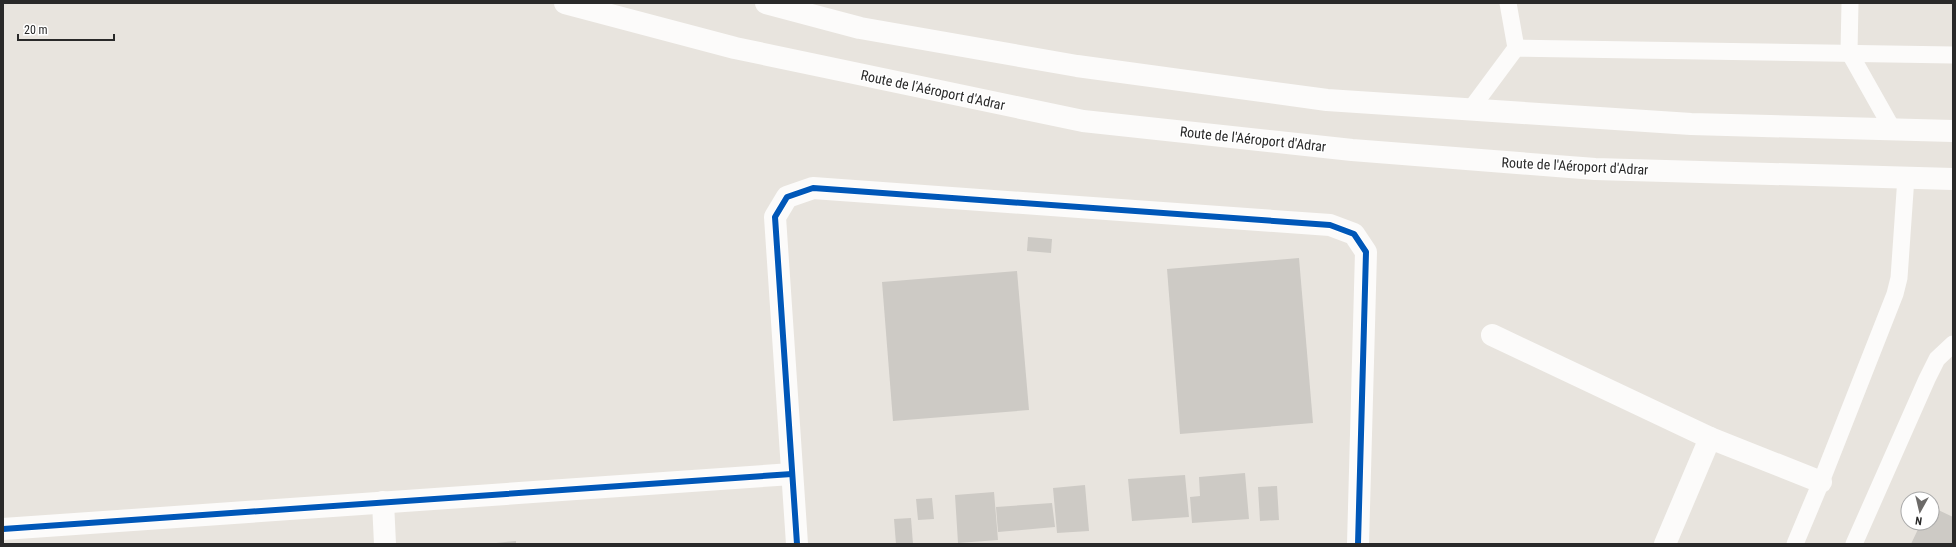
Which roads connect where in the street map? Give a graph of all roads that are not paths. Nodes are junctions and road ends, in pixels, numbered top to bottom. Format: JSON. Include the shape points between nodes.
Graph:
{"nodes":[{"id":1,"x":565,"y":3,"type":"edge"},
{"id":2,"x":766,"y":3,"type":"edge"},
{"id":3,"x":1508,"y":3,"type":"edge"},
{"id":4,"x":1850,"y":3,"type":"edge"},
{"id":5,"x":1516,"y":48,"type":"junction"},
{"id":6,"x":1849,"y":52,"type":"junction"},
{"id":7,"x":1953,"y":55,"type":"edge"},
{"id":8,"x":1470,"y":110,"type":"junction"},
{"id":9,"x":1893,"y":130,"type":"junction"},
{"id":10,"x":1953,"y":131,"type":"edge"},
{"id":11,"x":1906,"y":177,"type":"junction"},
{"id":12,"x":1953,"y":178,"type":"edge"},
{"id":13,"x":1492,"y":335,"type":"dead end"},
{"id":14,"x":1953,"y":344,"type":"edge"},
{"id":15,"x":1710,"y":438,"type":"junction"},
{"id":16,"x":792,"y":474,"type":"junction"},
{"id":17,"x":1821,"y":482,"type":"junction"},
{"id":18,"x":383,"y":502,"type":"junction"},
{"id":19,"x":3,"y":529,"type":"edge"},
{"id":20,"x":385,"y":544,"type":"edge"},
{"id":21,"x":797,"y":544,"type":"edge"},
{"id":22,"x":1358,"y":544,"type":"edge"},
{"id":23,"x":1665,"y":544,"type":"edge"},
{"id":24,"x":1794,"y":544,"type":"edge"},
{"id":25,"x":1854,"y":544,"type":"edge"}],
"edges":[{"from":1,"to":11,"type":"main road","name":"Route de l'Aéroport d'Adrar","via":[[735,48],[1083,121],[1352,150],[1595,169]]},
{"from":2,"to":8,"type":"main road","via":[[860,28],[1077,66],[1328,100]]},
{"from":3,"to":5,"type":"lane"},
{"from":4,"to":6,"type":"lane"},
{"from":5,"to":6,"type":"lane"},
{"from":5,"to":8,"type":"lane"},
{"from":6,"to":7,"type":"lane"},
{"from":6,"to":9,"type":"lane"},
{"from":8,"to":9,"type":"main road","via":[[1691,124]]},
{"from":9,"to":10,"type":"main road"},
{"from":11,"to":12,"type":"main road","name":"Route de l'Aéroport d'Adrar"},
{"from":11,"to":17,"type":"lane","via":[[1899,278]]},
{"from":13,"to":15,"type":"main road"},
{"from":14,"to":25,"type":"lane","via":[[1937,359],[1927,379]]},
{"from":15,"to":17,"type":"main road"},
{"from":15,"to":23,"type":"main road"},
{"from":16,"to":18,"type":"main road"},
{"from":16,"to":21,"type":"main road"},
{"from":16,"to":22,"type":"main road","via":[[775,217],[787,196],[813,188],[1330,225],[1354,234],[1366,252]]},
{"from":17,"to":24,"type":"lane"},
{"from":18,"to":19,"type":"main road"},
{"from":18,"to":20,"type":"main road"}]}
